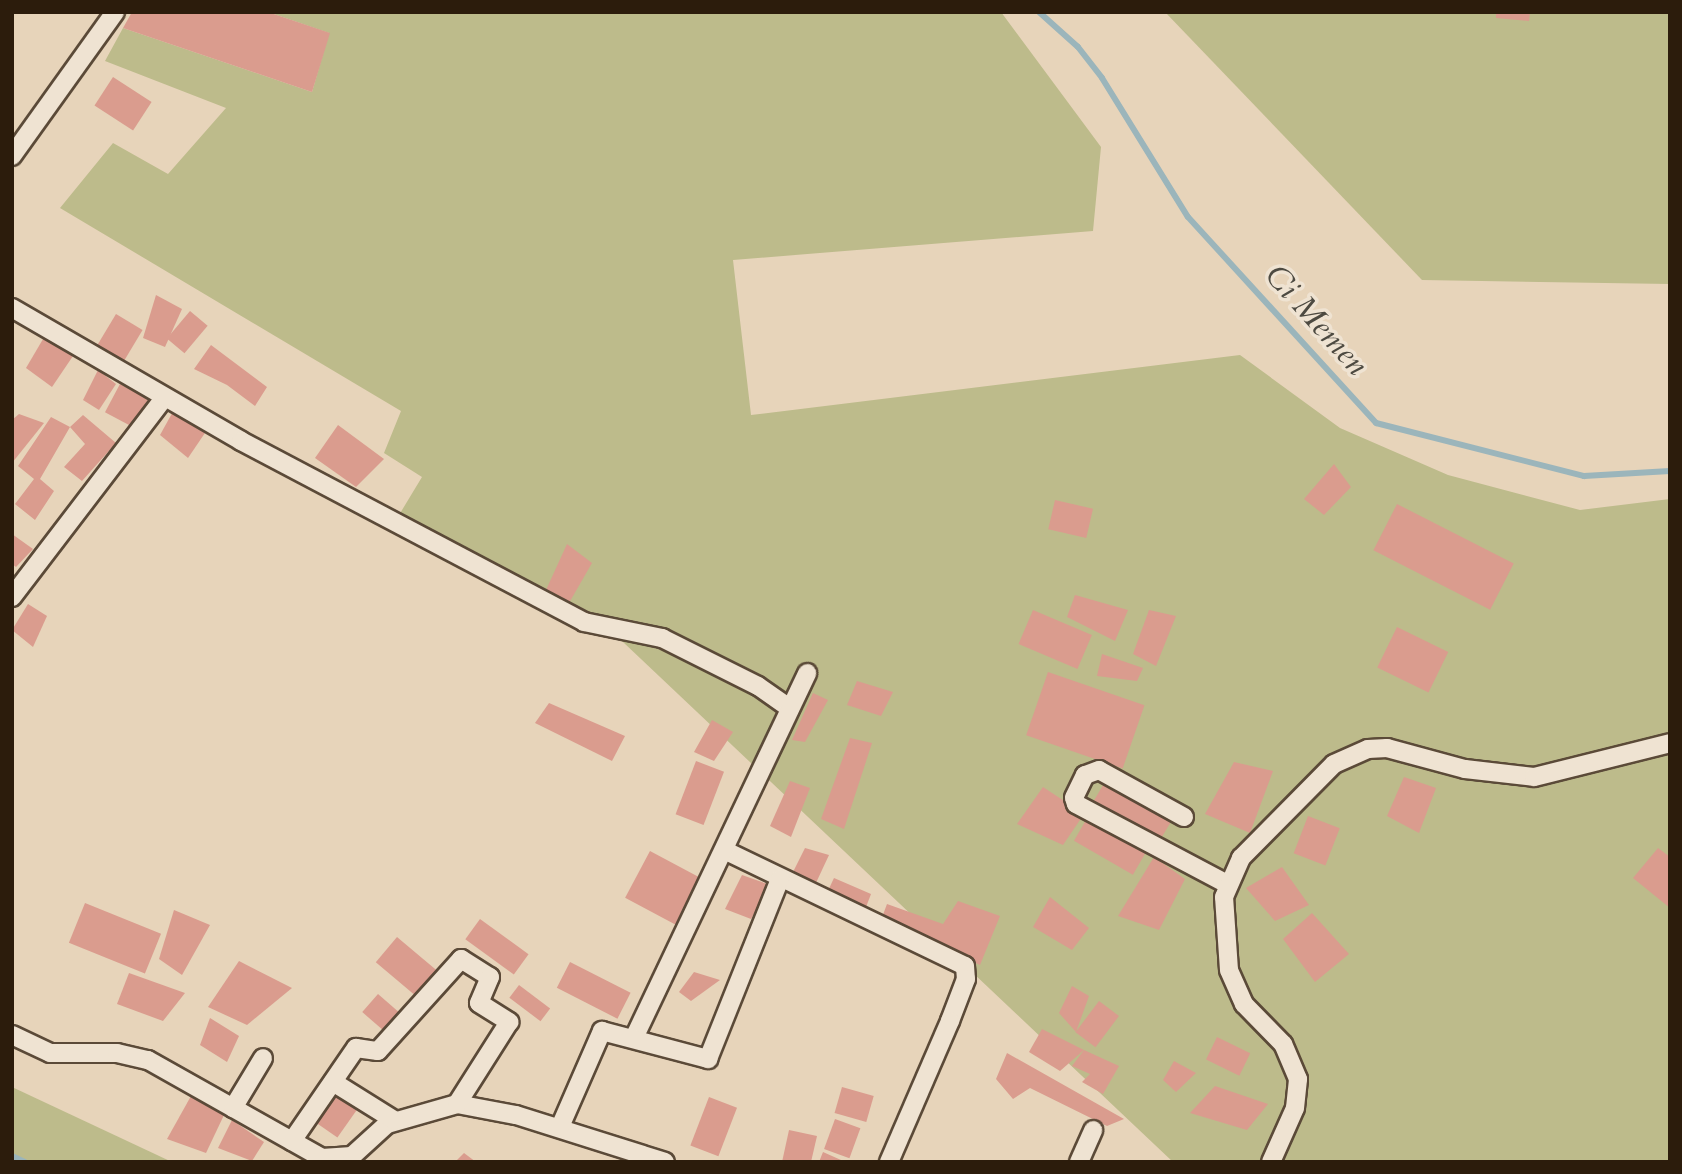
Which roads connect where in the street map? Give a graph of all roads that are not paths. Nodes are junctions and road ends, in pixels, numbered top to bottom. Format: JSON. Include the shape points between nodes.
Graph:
{"nodes":[{"id":1,"x":115,"y":12,"type":"edge"},
{"id":2,"x":12,"y":156,"type":"edge"},
{"id":3,"x":12,"y":308,"type":"edge"},
{"id":4,"x":164,"y":398,"type":"junction"},
{"id":5,"x":12,"y":597,"type":"edge"},
{"id":6,"x":807,"y":673,"type":"dead end"},
{"id":7,"x":790,"y":708,"type":"junction"},
{"id":8,"x":1670,"y":743,"type":"edge"},
{"id":9,"x":1184,"y":817,"type":"dead end"},
{"id":10,"x":726,"y":850,"type":"junction"},
{"id":11,"x":780,"y":879,"type":"junction"},
{"id":12,"x":1227,"y":884,"type":"junction"},
{"id":13,"x":12,"y":1035,"type":"edge"},
{"id":14,"x":634,"y":1038,"type":"junction"},
{"id":15,"x":263,"y":1058,"type":"dead end"},
{"id":16,"x":332,"y":1082,"type":"junction"},
{"id":17,"x":457,"y":1104,"type":"junction"},
{"id":18,"x":233,"y":1108,"type":"junction"},
{"id":19,"x":394,"y":1120,"type":"junction"},
{"id":20,"x":560,"y":1127,"type":"junction"},
{"id":21,"x":1093,"y":1129,"type":"dead end"},
{"id":22,"x":292,"y":1141,"type":"junction"},
{"id":23,"x":349,"y":1160,"type":"edge"},
{"id":24,"x":665,"y":1162,"type":"edge"},
{"id":25,"x":889,"y":1162,"type":"edge"},
{"id":26,"x":1079,"y":1162,"type":"edge"},
{"id":27,"x":1271,"y":1162,"type":"edge"}],
"edges":[{"from":1,"to":2,"type":"street"},
{"from":3,"to":4,"type":"street"},
{"from":4,"to":5,"type":"street"},
{"from":4,"to":7,"type":"street","via":[[584,622],[662,638],[758,686]]},
{"from":6,"to":7,"type":"street"},
{"from":7,"to":10,"type":"street"},
{"from":8,"to":12,"type":"street","via":[[1534,777],[1465,769],[1387,748],[1352,754],[1319,779],[1241,858]]},
{"from":9,"to":12,"type":"street","via":[[1099,770],[1085,775],[1074,797],[1076,804]]},
{"from":10,"to":11,"type":"street"},
{"from":10,"to":14,"type":"street","via":[[685,924]]},
{"from":11,"to":14,"type":"street","via":[[708,1059],[694,1059]]},
{"from":11,"to":25,"type":"street","via":[[966,968],[950,1021]]},
{"from":12,"to":27,"type":"street","via":[[1224,920],[1233,987],[1283,1044],[1298,1079],[1295,1108]]},
{"from":13,"to":18,"type":"street","via":[[50,1053],[138,1056]]},
{"from":14,"to":20,"type":"street","via":[[604,1031],[597,1034]]},
{"from":15,"to":18,"type":"street"},
{"from":16,"to":17,"type":"street","via":[[358,1047],[377,1052],[454,962],[462,959],[490,978],[479,1003],[509,1023]]},
{"from":16,"to":19,"type":"street"},
{"from":16,"to":22,"type":"street"},
{"from":17,"to":19,"type":"street"},
{"from":17,"to":20,"type":"street"},
{"from":18,"to":22,"type":"street"},
{"from":19,"to":23,"type":"street"},
{"from":20,"to":24,"type":"street"},
{"from":21,"to":26,"type":"street"},
{"from":22,"to":23,"type":"street","via":[[322,1157]]}]}
